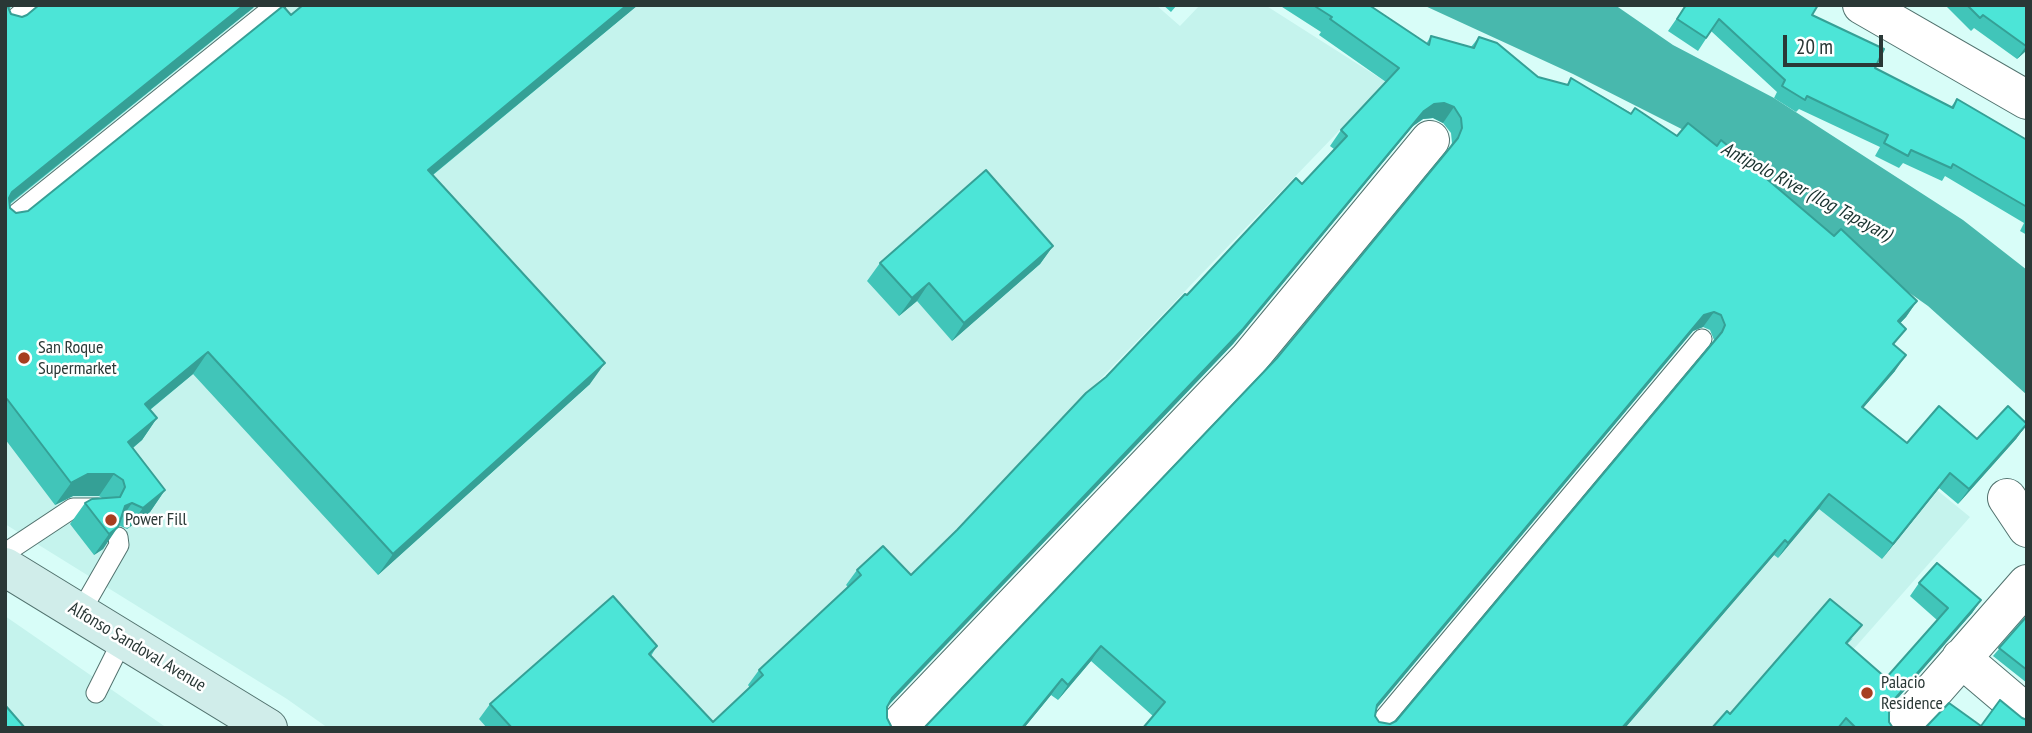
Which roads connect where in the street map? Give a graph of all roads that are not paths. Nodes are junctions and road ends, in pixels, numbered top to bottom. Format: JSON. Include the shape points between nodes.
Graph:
{"nodes":[{"id":1,"x":31,"y":5,"type":"edge"},
{"id":2,"x":276,"y":5,"type":"edge"},
{"id":3,"x":1875,"y":9,"type":"edge"},
{"id":4,"x":5,"y":27,"type":"edge"},
{"id":5,"x":2027,"y":100,"type":"edge"},
{"id":6,"x":1430,"y":140,"type":"dead end"},
{"id":7,"x":5,"y":223,"type":"edge"},
{"id":8,"x":1702,"y":340,"type":"edge"},
{"id":9,"x":98,"y":508,"type":"edge"},
{"id":10,"x":118,"y":537,"type":"edge"},
{"id":11,"x":5,"y":553,"type":"edge"},
{"id":12,"x":5,"y":567,"type":"edge"},
{"id":13,"x":2027,"y":584,"type":"edge"},
{"id":14,"x":80,"y":613,"type":"junction"},
{"id":15,"x":123,"y":639,"type":"junction"},
{"id":16,"x":1961,"y":658,"type":"junction"},
{"id":17,"x":96,"y":693,"type":"dead end"},
{"id":18,"x":2027,"y":714,"type":"edge"},
{"id":19,"x":268,"y":728,"type":"edge"},
{"id":20,"x":897,"y":728,"type":"edge"},
{"id":21,"x":1376,"y":728,"type":"edge"},
{"id":22,"x":1901,"y":728,"type":"edge"}],
"edges":[{"from":1,"to":4,"type":"lane"},
{"from":2,"to":7,"type":"lane"},
{"from":3,"to":5,"type":"street"},
{"from":6,"to":20,"type":"street","via":[[1249,359]]},
{"from":8,"to":21,"type":"lane"},
{"from":9,"to":11,"type":"lane","via":[[74,508]]},
{"from":10,"to":14,"type":"lane","via":[[119,545]]},
{"from":12,"to":14,"type":"main road","name":"Alfonso Sandoval Avenue"},
{"from":13,"to":16,"type":"street"},
{"from":14,"to":15,"type":"main road","name":"Alfonso Sandoval Avenue"},
{"from":15,"to":17,"type":"lane"},
{"from":15,"to":19,"type":"main road","name":"Alfonso Sandoval Avenue"},
{"from":16,"to":18,"type":"street"},
{"from":16,"to":22,"type":"street"}]}
